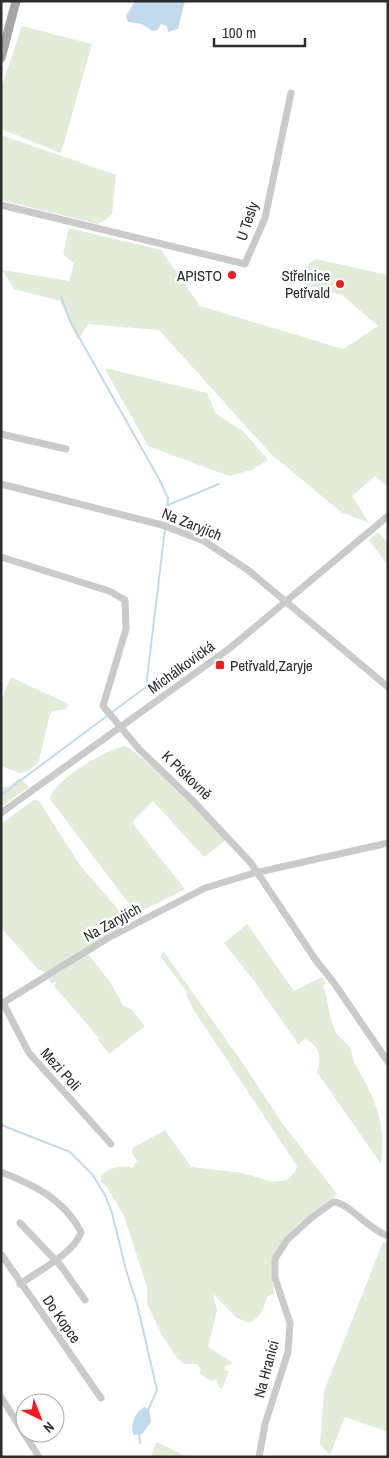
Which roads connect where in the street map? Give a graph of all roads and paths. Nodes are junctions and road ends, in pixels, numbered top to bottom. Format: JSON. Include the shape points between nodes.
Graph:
{"nodes":[{"id":1,"x":16,"y":1,"type":"edge"},
{"id":2,"x":1,"y":58,"type":"edge"},
{"id":3,"x":291,"y":93,"type":"dead end"},
{"id":4,"x":1,"y":205,"type":"edge"},
{"id":5,"x":1,"y":434,"type":"edge"},
{"id":6,"x":66,"y":449,"type":"dead end"},
{"id":7,"x":1,"y":484,"type":"edge"},
{"id":8,"x":388,"y":516,"type":"edge"},
{"id":9,"x":1,"y":557,"type":"edge"},
{"id":10,"x":286,"y":602,"type":"junction"},
{"id":11,"x":388,"y":687,"type":"edge"},
{"id":12,"x":120,"y":728,"type":"junction"},
{"id":13,"x":1,"y":813,"type":"edge"},
{"id":14,"x":388,"y":843,"type":"edge"},
{"id":15,"x":258,"y":872,"type":"junction"},
{"id":16,"x":2,"y":1004,"type":"edge"},
{"id":17,"x":388,"y":1062,"type":"edge"},
{"id":18,"x":111,"y":1144,"type":"dead end"},
{"id":19,"x":1,"y":1172,"type":"edge"},
{"id":20,"x":20,"y":1223,"type":"dead end"},
{"id":21,"x":388,"y":1236,"type":"edge"},
{"id":22,"x":1,"y":1254,"type":"edge"},
{"id":23,"x":55,"y":1260,"type":"junction"},
{"id":24,"x":20,"y":1284,"type":"junction"},
{"id":25,"x":85,"y":1300,"type":"dead end"},
{"id":26,"x":1,"y":1397,"type":"edge"},
{"id":27,"x":101,"y":1398,"type":"dead end"},
{"id":28,"x":39,"y":1457,"type":"edge"},
{"id":29,"x":259,"y":1457,"type":"edge"}],
"edges":[{"from":1,"to":2,"type":"main road"},
{"from":3,"to":4,"type":"street","name":"U Tesly","via":[[264,218],[246,264]]},
{"from":5,"to":6,"type":"street"},
{"from":7,"to":10,"type":"street","name":"Na Zaryjích","via":[[194,536],[226,554]]},
{"from":8,"to":10,"type":"street","name":"Michálkovická"},
{"from":9,"to":12,"type":"street","name":"K Pískovně","via":[[109,591],[125,600],[126,629],[104,706]]},
{"from":10,"to":11,"type":"street","name":"Na Zaryjích"},
{"from":10,"to":12,"type":"street","name":"Michálkovická","via":[[206,666]]},
{"from":12,"to":13,"type":"street","name":"Michálkovická"},
{"from":12,"to":15,"type":"street","name":"K Pískovně","via":[[224,831]]},
{"from":14,"to":15,"type":"street","name":"Na Zaryjích"},
{"from":15,"to":16,"type":"street","name":"Na Zaryjích","via":[[205,888],[135,924]]},
{"from":15,"to":17,"type":"street","name":"K Pískovně","via":[[263,884]]},
{"from":16,"to":18,"type":"street","name":"Mezi Poli","via":[[28,1054]]},
{"from":19,"to":23,"type":"street","via":[[60,1202],[77,1223],[81,1232],[79,1239]]},
{"from":20,"to":23,"type":"street"},
{"from":21,"to":29,"type":"street","name":"Na Hranici","via":[[362,1222],[342,1204],[333,1202],[294,1233],[280,1250],[274,1268],[290,1324],[288,1352],[265,1424]]},
{"from":22,"to":24,"type":"street","name":"Do Kopce"},
{"from":23,"to":24,"type":"street"},
{"from":23,"to":25,"type":"street"},
{"from":24,"to":27,"type":"street","name":"Do Kopce"},
{"from":26,"to":28,"type":"street"}]}
